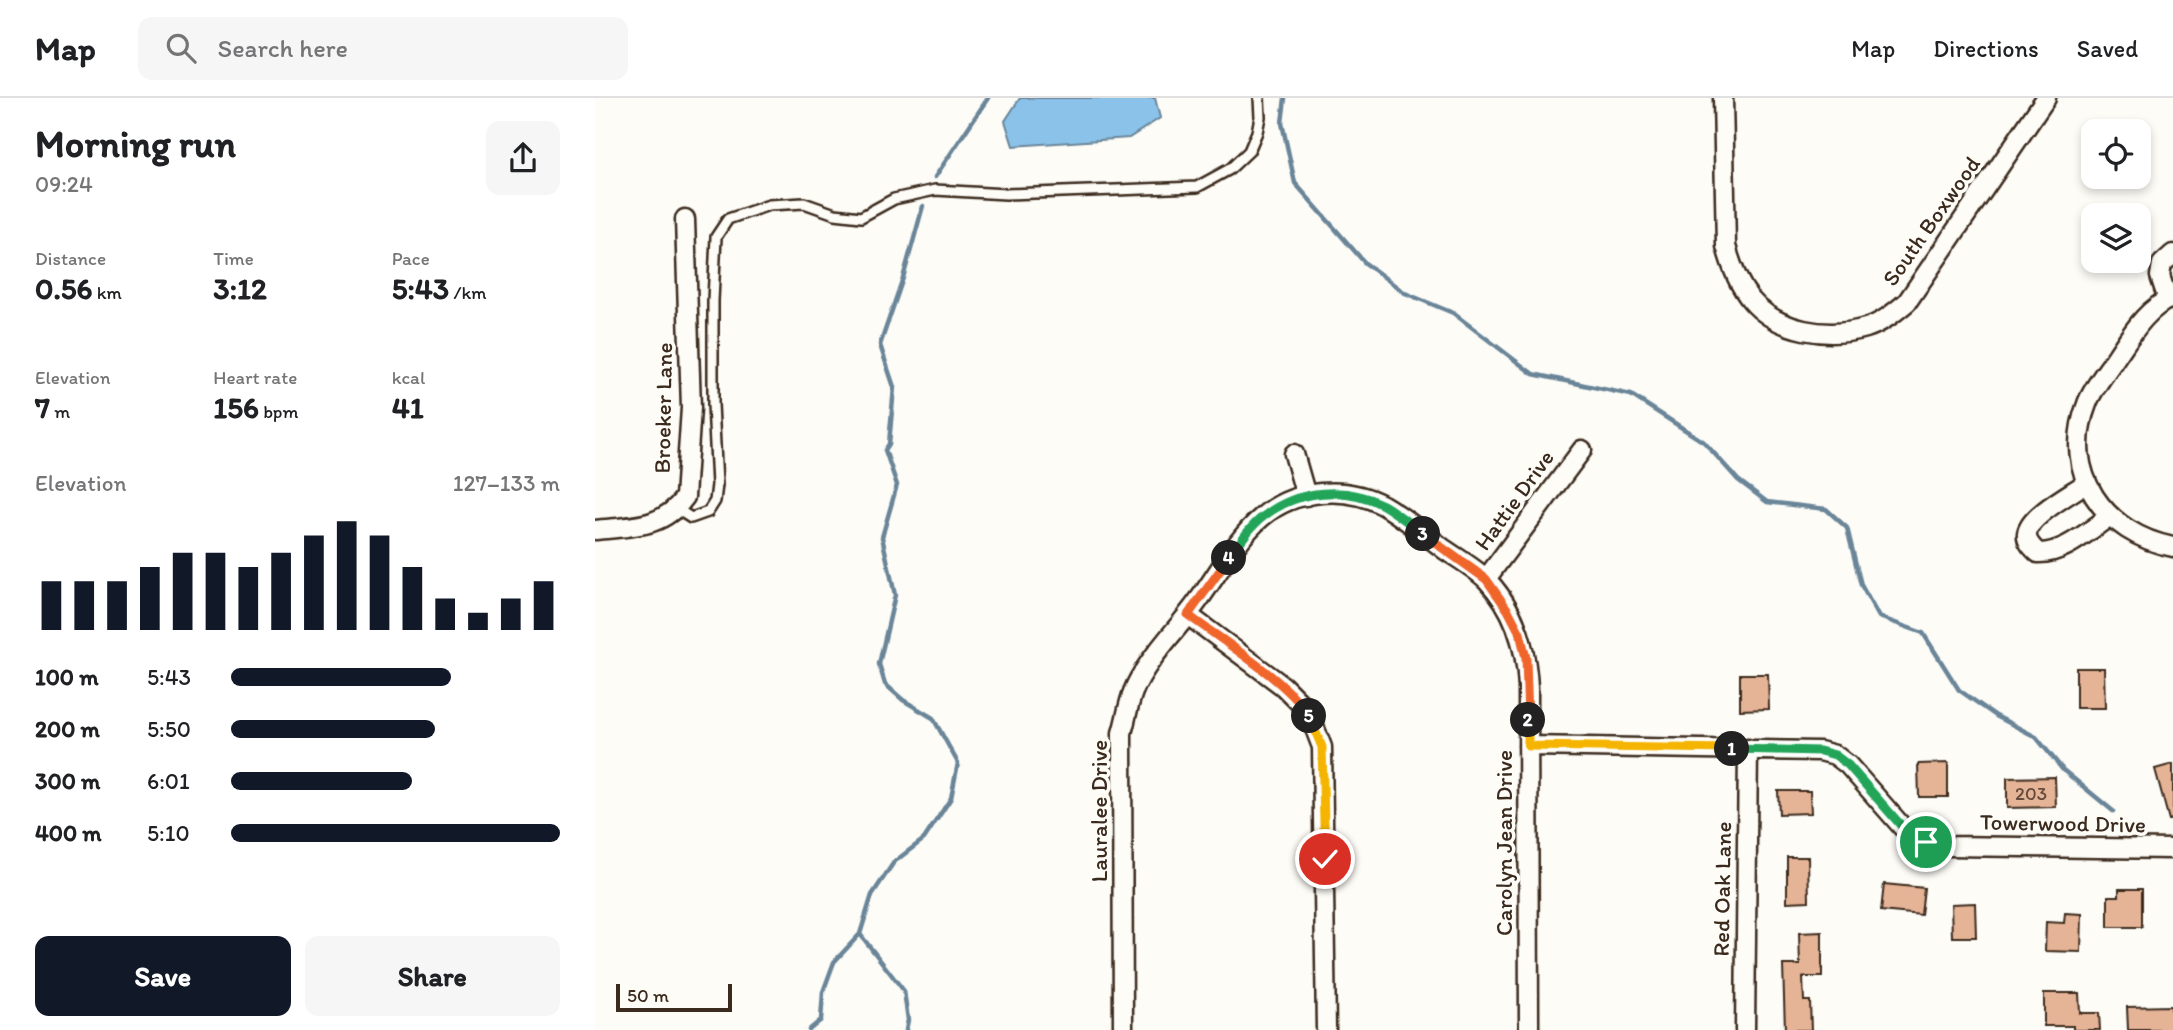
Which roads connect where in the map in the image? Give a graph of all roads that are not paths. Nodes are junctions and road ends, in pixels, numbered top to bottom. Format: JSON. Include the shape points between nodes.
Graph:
{"nodes":[{"id":1,"x":1259,"y":98,"type":"edge"},
{"id":2,"x":1723,"y":98,"type":"edge"},
{"id":3,"x":2046,"y":98,"type":"edge"},
{"id":4,"x":685,"y":219,"type":"dead end"},
{"id":5,"x":2173,"y":254,"type":"edge"},
{"id":6,"x":2170,"y":299,"type":"edge"},
{"id":7,"x":1582,"y":450,"type":"dead end"},
{"id":8,"x":1294,"y":454,"type":"dead end"},
{"id":9,"x":2086,"y":483,"type":"junction"},
{"id":10,"x":1306,"y":496,"type":"junction"},
{"id":11,"x":677,"y":509,"type":"junction"},
{"id":12,"x":2109,"y":517,"type":"junction"},
{"id":13,"x":595,"y":530,"type":"edge"},
{"id":14,"x":2173,"y":547,"type":"edge"},
{"id":15,"x":1486,"y":579,"type":"junction"},
{"id":16,"x":1188,"y":615,"type":"junction"},
{"id":17,"x":1528,"y":746,"type":"junction"},
{"id":18,"x":1748,"y":749,"type":"junction"},
{"id":19,"x":2173,"y":849,"type":"edge"},
{"id":20,"x":1123,"y":1030,"type":"edge"},
{"id":21,"x":1326,"y":1030,"type":"edge"},
{"id":22,"x":1529,"y":1030,"type":"edge"},
{"id":23,"x":1745,"y":1030,"type":"edge"}],
"edges":[{"from":1,"to":11,"type":"lane","via":[[1258,132],[1249,152],[1197,187],[1006,194],[935,190],[894,199],[861,216],[835,214],[804,203],[769,205],[728,219],[716,237],[713,301],[715,501],[699,517],[691,518]]},
{"from":2,"to":3,"type":"street","name":"South Boxwood","via":[[1725,236],[1731,266],[1752,301],[1766,312],[1802,330],[1822,334],[1868,328],[1907,302]]},
{"from":4,"to":11,"type":"street","name":"Broeker Lane","via":[[691,408],[687,484]]},
{"from":5,"to":6,"type":"street","via":[[2162,264],[2160,276]]},
{"from":6,"to":9,"type":"street","via":[[2150,311],[2133,331],[2087,402],[2080,445]]},
{"from":7,"to":15,"type":"street","name":"Hattie Drive"},
{"from":8,"to":10,"type":"street"},
{"from":9,"to":12,"type":"street"},
{"from":9,"to":12,"type":"street","via":[[2040,514],[2027,534],[2030,545],[2038,553],[2050,554]]},
{"from":10,"to":15,"type":"street","name":"Carolyn Jean Drive","via":[[1333,492],[1383,505]]},
{"from":10,"to":16,"type":"street","name":"Lauralee Drive","via":[[1263,516]]},
{"from":11,"to":13,"type":"street","via":[[646,524]]},
{"from":12,"to":14,"type":"street","via":[[2153,543]]},
{"from":15,"to":17,"type":"street","name":"Carolyn Jean Drive","via":[[1520,633],[1526,658]]},
{"from":16,"to":20,"type":"street","name":"Lauralee Drive","via":[[1134,691],[1122,733]]},
{"from":16,"to":21,"type":"street","via":[[1303,705],[1322,747]]},
{"from":17,"to":18,"type":"street","name":"Towerwood Drive"},
{"from":17,"to":22,"type":"street","name":"Carolyn Jean Drive"},
{"from":18,"to":19,"type":"street","name":"Towerwood Drive","via":[[1835,755],[1905,830],[1926,842]]},
{"from":18,"to":23,"type":"street","name":"Red Oak Lane"}]}
